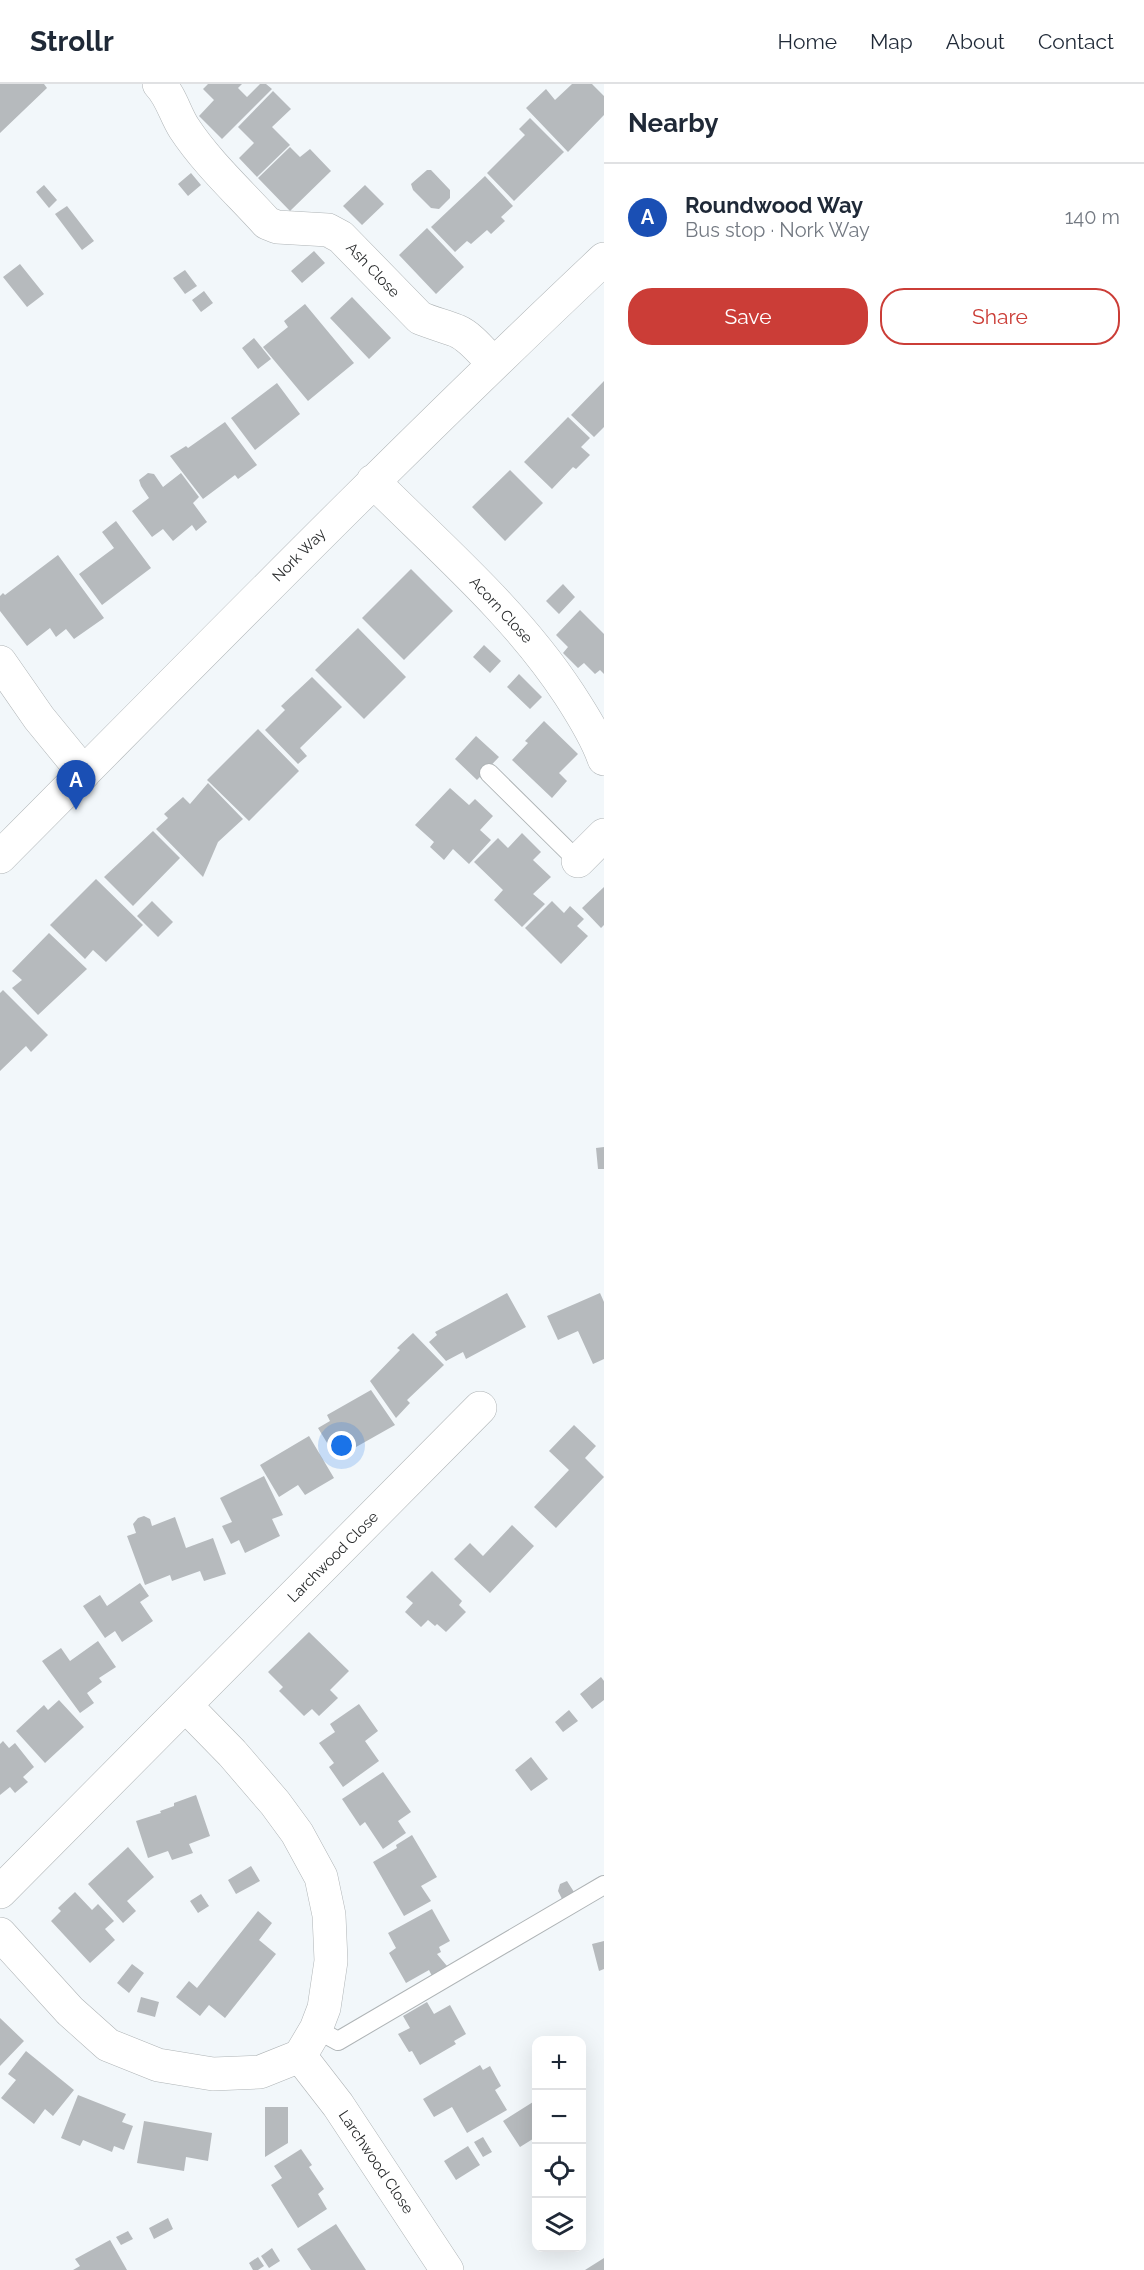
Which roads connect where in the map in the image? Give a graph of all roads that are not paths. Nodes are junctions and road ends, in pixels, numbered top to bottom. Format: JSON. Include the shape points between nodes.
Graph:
{"nodes":[{"id":1,"x":159,"y":84,"type":"edge"},
{"id":2,"x":604,"y":259,"type":"edge"},
{"id":3,"x":493,"y":363,"type":"junction"},
{"id":4,"x":373,"y":481,"type":"junction"},
{"id":5,"x":0,"y":662,"type":"edge"},
{"id":6,"x":604,"y":759,"type":"edge"},
{"id":7,"x":84,"y":773,"type":"junction"},
{"id":8,"x":489,"y":773,"type":"dead end"},
{"id":9,"x":604,"y":835,"type":"edge"},
{"id":10,"x":0,"y":857,"type":"edge"},
{"id":11,"x":578,"y":861,"type":"joint"},
{"id":12,"x":480,"y":1408,"type":"dead end"},
{"id":13,"x":186,"y":1706,"type":"junction"},
{"id":14,"x":604,"y":1885,"type":"edge"},
{"id":15,"x":0,"y":1892,"type":"edge"},
{"id":16,"x":0,"y":1934,"type":"edge"},
{"id":17,"x":308,"y":2042,"type":"junction"},
{"id":18,"x":447,"y":2270,"type":"edge"}],
"edges":[{"from":1,"to":3,"type":"street","name":"Ash Close","via":[[204,156],[267,223],[328,230],[341,237],[420,318],[458,331]]},
{"from":2,"to":3,"type":"street","name":"Nork Way"},
{"from":3,"to":4,"type":"street","name":"Nork Way"},
{"from":4,"to":6,"type":"street","name":"Acorn Close","via":[[507,615],[546,660],[580,711]]},
{"from":4,"to":7,"type":"street","name":"Nork Way"},
{"from":5,"to":7,"type":"street"},
{"from":7,"to":10,"type":"street","name":"Nork Way"},
{"from":8,"to":11,"type":"lane"},
{"from":9,"to":11,"type":"street"},
{"from":12,"to":13,"type":"street","name":"Larchwood Close"},
{"from":13,"to":15,"type":"street","name":"Larchwood Close"},
{"from":13,"to":17,"type":"street","via":[[275,1803],[321,1877],[329,1915],[331,1961],[324,2007]]},
{"from":14,"to":17,"type":"lane","via":[[338,2041]]},
{"from":16,"to":17,"type":"street","via":[[69,2011],[108,2045],[158,2065],[213,2074],[260,2072]]},
{"from":17,"to":18,"type":"street","name":"Larchwood Close","via":[[338,2105]]}]}
